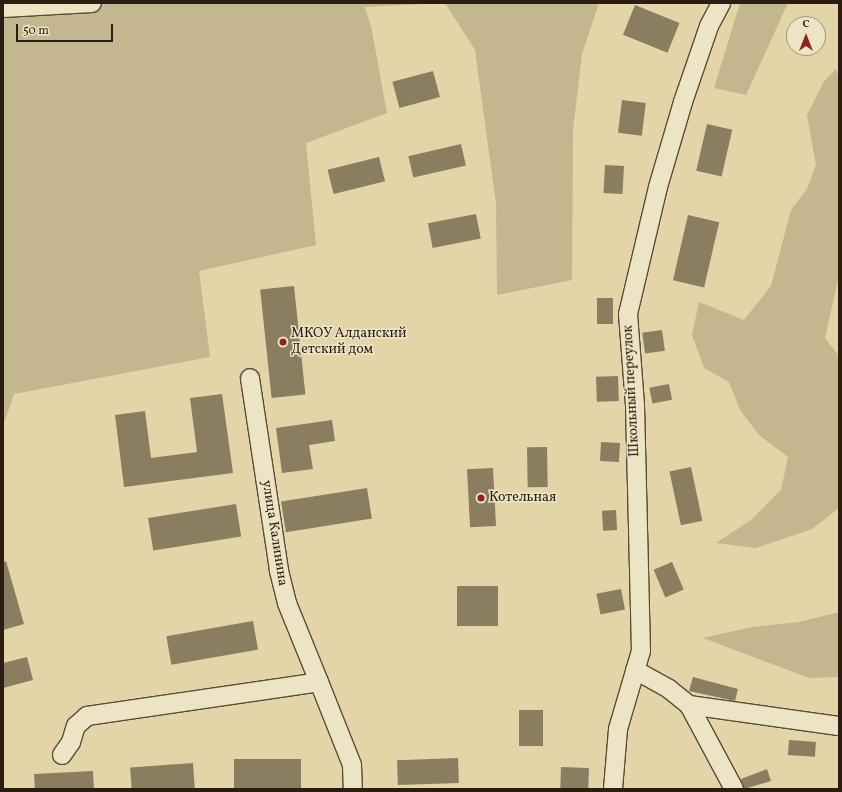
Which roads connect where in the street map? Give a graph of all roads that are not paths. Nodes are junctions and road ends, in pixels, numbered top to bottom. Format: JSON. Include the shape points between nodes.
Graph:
{"nodes":[{"id":1,"x":92,"y":3,"type":"edge"},
{"id":2,"x":721,"y":3,"type":"edge"},
{"id":3,"x":3,"y":8,"type":"edge"},
{"id":4,"x":250,"y":378,"type":"dead end"},
{"id":5,"x":635,"y":670,"type":"junction"},
{"id":6,"x":319,"y":682,"type":"junction"},
{"id":7,"x":689,"y":705,"type":"junction"},
{"id":8,"x":839,"y":726,"type":"edge"},
{"id":9,"x":62,"y":755,"type":"dead end"},
{"id":10,"x":353,"y":789,"type":"edge"},
{"id":11,"x":613,"y":789,"type":"edge"},
{"id":12,"x":734,"y":789,"type":"edge"}],
"edges":[{"from":1,"to":3,"type":"street"},
{"from":2,"to":5,"type":"street","name":"Школьный переулок","via":[[709,26],[683,102],[658,187],[628,314],[635,405],[641,651]]},
{"from":4,"to":6,"type":"street","name":"улица Калинина","via":[[286,603]]},
{"from":5,"to":7,"type":"street","via":[[669,689]]},
{"from":5,"to":11,"type":"street","name":"Школьный переулок","via":[[618,729]]},
{"from":6,"to":9,"type":"street","via":[[87,716],[76,726],[71,742]]},
{"from":6,"to":10,"type":"street","name":"улица Калинина","via":[[352,765]]},
{"from":7,"to":8,"type":"street"},
{"from":7,"to":12,"type":"street"}]}
